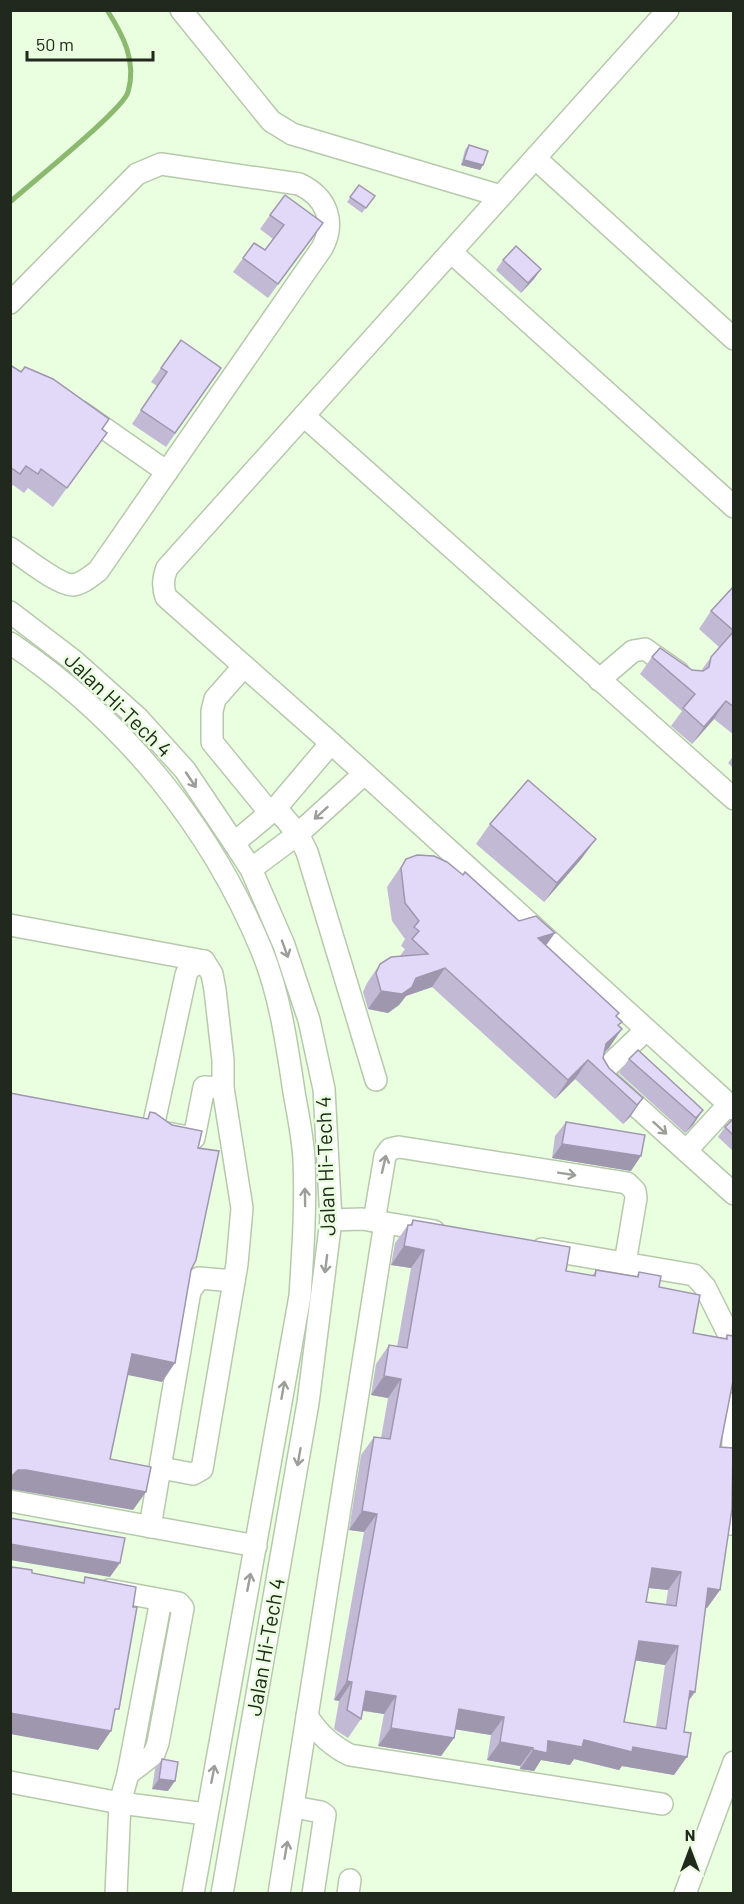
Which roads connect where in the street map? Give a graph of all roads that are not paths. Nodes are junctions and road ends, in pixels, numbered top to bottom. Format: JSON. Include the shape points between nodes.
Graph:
{"nodes":[{"id":1,"x":182,"y":10,"type":"edge"},
{"id":2,"x":668,"y":10,"type":"edge"},
{"id":3,"x":535,"y":158,"type":"junction"},
{"id":4,"x":501,"y":196,"type":"junction"},
{"id":5,"x":451,"y":252,"type":"junction"},
{"id":6,"x":10,"y":303,"type":"edge"},
{"id":7,"x":734,"y":339,"type":"edge"},
{"id":8,"x":65,"y":400,"type":"edge"},
{"id":9,"x":304,"y":416,"type":"junction"},
{"id":10,"x":167,"y":472,"type":"junction"},
{"id":11,"x":734,"y":507,"type":"edge"},
{"id":12,"x":10,"y":548,"type":"edge"},
{"id":13,"x":10,"y":612,"type":"edge"},
{"id":14,"x":10,"y":643,"type":"edge"},
{"id":15,"x":244,"y":666,"type":"junction"},
{"id":16,"x":686,"y":677,"type":"edge"},
{"id":17,"x":599,"y":680,"type":"junction"},
{"id":18,"x":331,"y":742,"type":"junction"},
{"id":19,"x":364,"y":774,"type":"junction"},
{"id":20,"x":734,"y":799,"type":"edge"},
{"id":21,"x":273,"y":810,"type":"junction"},
{"id":22,"x":298,"y":834,"type":"junction"},
{"id":23,"x":234,"y":843,"type":"junction"},
{"id":24,"x":251,"y":869,"type":"junction"},
{"id":25,"x":10,"y":925,"type":"edge"},
{"id":26,"x":204,"y":961,"type":"junction"},
{"id":27,"x":646,"y":1030,"type":"junction"},
{"id":28,"x":376,"y":1080,"type":"dead end"},
{"id":29,"x":223,"y":1088,"type":"junction"},
{"id":30,"x":731,"y":1107,"type":"edge"},
{"id":31,"x":686,"y":1151,"type":"junction"},
{"id":32,"x":734,"y":1194,"type":"edge"},
{"id":33,"x":331,"y":1220,"type":"junction"},
{"id":34,"x":380,"y":1222,"type":"junction"},
{"id":35,"x":454,"y":1234,"type":"edge"},
{"id":36,"x":522,"y":1246,"type":"edge"},
{"id":37,"x":625,"y":1263,"type":"junction"},
{"id":38,"x":234,"y":1281,"type":"junction"},
{"id":39,"x":734,"y":1345,"type":"edge"},
{"id":40,"x":734,"y":1404,"type":"edge"},
{"id":41,"x":160,"y":1468,"type":"junction"},
{"id":42,"x":10,"y":1501,"type":"edge"},
{"id":43,"x":731,"y":1524,"type":"edge"},
{"id":44,"x":150,"y":1527,"type":"junction"},
{"id":45,"x":256,"y":1546,"type":"junction"},
{"id":46,"x":91,"y":1587,"type":"edge"},
{"id":47,"x":307,"y":1716,"type":"junction"},
{"id":48,"x":734,"y":1762,"type":"edge"},
{"id":49,"x":10,"y":1782,"type":"edge"},
{"id":50,"x":120,"y":1803,"type":"junction"},
{"id":51,"x":662,"y":1804,"type":"dead end"},
{"id":52,"x":294,"y":1807,"type":"junction"},
{"id":53,"x":206,"y":1814,"type":"junction"},
{"id":54,"x":116,"y":1893,"type":"edge"},
{"id":55,"x":192,"y":1893,"type":"edge"},
{"id":56,"x":222,"y":1893,"type":"edge"},
{"id":57,"x":279,"y":1893,"type":"edge"},
{"id":58,"x":313,"y":1893,"type":"edge"},
{"id":59,"x":685,"y":1893,"type":"edge"}],
"edges":[{"from":1,"to":4,"type":"street","via":[[271,121],[292,134]]},
{"from":2,"to":3,"type":"street"},
{"from":3,"to":4,"type":"street"},
{"from":3,"to":7,"type":"street"},
{"from":4,"to":5,"type":"street"},
{"from":5,"to":9,"type":"street"},
{"from":5,"to":11,"type":"street"},
{"from":6,"to":10,"type":"street","via":[[137,174],[149,168],[175,165],[311,189],[322,201],[330,228],[322,249]]},
{"from":8,"to":10,"type":"street"},
{"from":9,"to":15,"type":"street","via":[[167,568],[163,578],[166,597]]},
{"from":9,"to":17,"type":"street"},
{"from":10,"to":12,"type":"street","via":[[98,571],[88,579],[73,585],[62,582]]},
{"from":13,"to":23,"type":"street","name":"Jalan Hi-Tech 4","one_way":true,"via":[[73,660],[138,718],[184,770]]},
{"from":45,"to":14,"type":"street","name":"Jalan Hi-Tech 4","one_way":true,"via":[[300,1296],[305,1229],[304,1157],[285,1032],[263,953],[198,828],[153,768],[90,704]]},
{"from":15,"to":18,"type":"street"},
{"from":15,"to":21,"type":"street","via":[[215,699],[212,742]]},
{"from":16,"to":17,"type":"street","via":[[645,649],[633,651]]},
{"from":17,"to":20,"type":"street"},
{"from":18,"to":19,"type":"street"},
{"from":18,"to":21,"type":"street"},
{"from":19,"to":22,"type":"street","one_way":true},
{"from":19,"to":27,"type":"street"},
{"from":21,"to":22,"type":"street"},
{"from":21,"to":23,"type":"street"},
{"from":22,"to":24,"type":"street"},
{"from":22,"to":28,"type":"street","via":[[308,852]]},
{"from":23,"to":24,"type":"street","name":"Jalan Hi-Tech 4"},
{"from":24,"to":33,"type":"street","name":"Jalan Hi-Tech 4","one_way":true,"via":[[284,945],[309,1020],[324,1089]]},
{"from":25,"to":26,"type":"street"},
{"from":26,"to":29,"type":"street","via":[[215,990]]},
{"from":26,"to":29,"type":"street","via":[[189,968],[186,975],[153,1127],[194,1138],[204,1087]]},
{"from":27,"to":30,"type":"street"},
{"from":27,"to":31,"type":"street","one_way":true,"via":[[602,1074]]},
{"from":29,"to":38,"type":"street","via":[[242,1208]]},
{"from":30,"to":31,"type":"street"},
{"from":31,"to":32,"type":"street"},
{"from":33,"to":34,"type":"street"},
{"from":33,"to":56,"type":"street","name":"Jalan Hi-Tech 4","one_way":true,"via":[[308,1403]]},
{"from":34,"to":35,"type":"street"},
{"from":34,"to":37,"type":"street","one_way":true,"via":[[385,1156],[390,1149],[399,1147],[627,1184],[636,1198]]},
{"from":34,"to":47,"type":"street"},
{"from":36,"to":37,"type":"street"},
{"from":37,"to":39,"type":"street","via":[[694,1275],[705,1287]]},
{"from":38,"to":41,"type":"street","via":[[199,1278],[190,1292]]},
{"from":38,"to":41,"type":"street","via":[[202,1469],[193,1474]]},
{"from":40,"to":43,"type":"street"},
{"from":41,"to":44,"type":"street"},
{"from":42,"to":44,"type":"street"},
{"from":44,"to":45,"type":"street"},
{"from":53,"to":45,"type":"street","name":"Jalan Hi-Tech 4","one_way":true},
{"from":46,"to":50,"type":"street","via":[[160,1600]]},
{"from":47,"to":51,"type":"street","via":[[336,1749],[350,1755]]},
{"from":47,"to":52,"type":"street"},
{"from":48,"to":59,"type":"street"},
{"from":49,"to":50,"type":"street"},
{"from":50,"to":53,"type":"street"},
{"from":50,"to":54,"type":"street"},
{"from":57,"to":52,"type":"street","one_way":true},
{"from":52,"to":58,"type":"street","via":[[325,1815]]},
{"from":53,"to":55,"type":"street","name":"Jalan Hi-Tech 4"}]}
